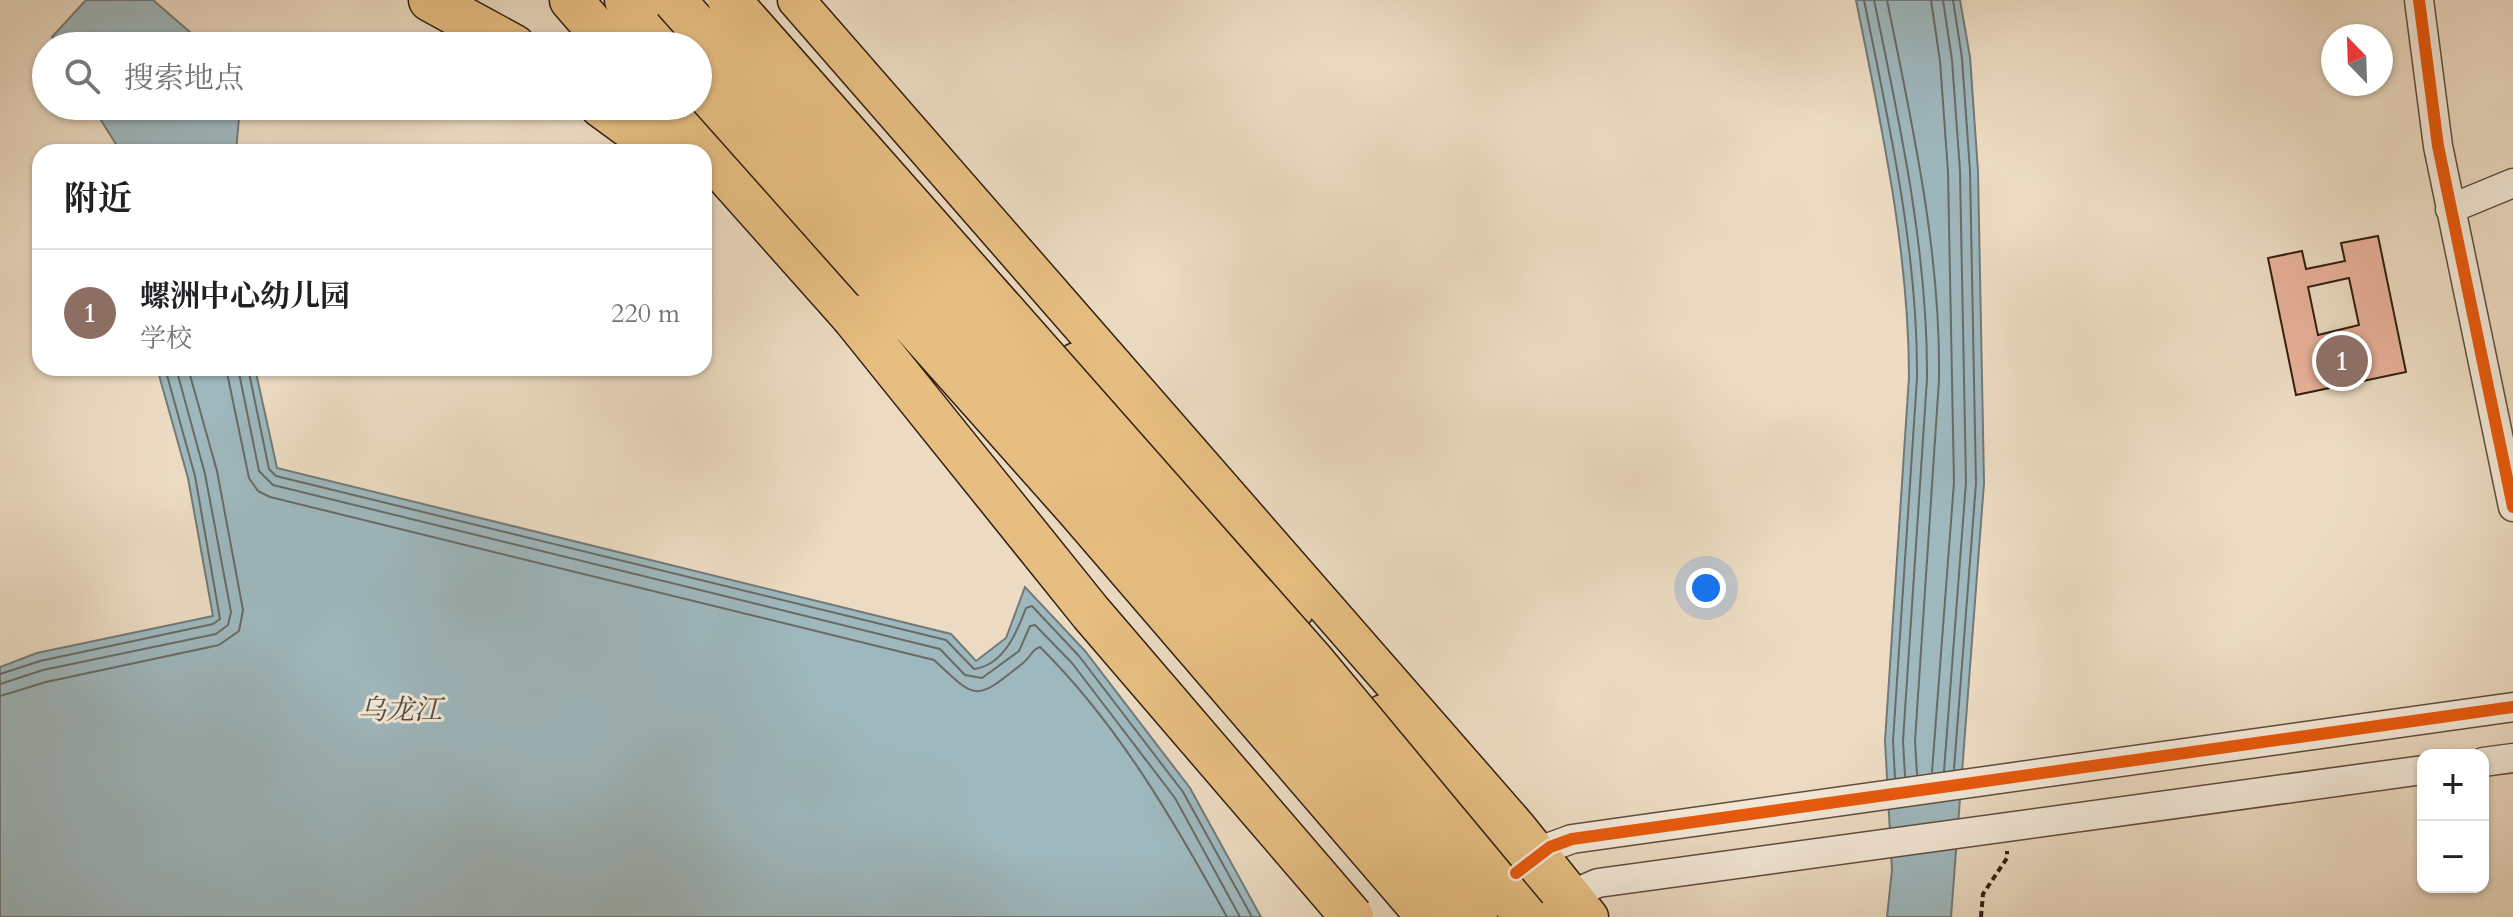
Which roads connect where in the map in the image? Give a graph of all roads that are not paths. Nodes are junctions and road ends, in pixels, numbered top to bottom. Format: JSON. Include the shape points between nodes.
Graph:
{"nodes":[{"id":1,"x":430,"y":0,"type":"edge"},
{"id":2,"x":571,"y":0,"type":"edge"},
{"id":3,"x":626,"y":0,"type":"edge"},
{"id":4,"x":674,"y":0,"type":"edge"},
{"id":5,"x":729,"y":0,"type":"edge"},
{"id":6,"x":757,"y":0,"type":"edge"},
{"id":7,"x":796,"y":0,"type":"edge"},
{"id":8,"x":2419,"y":0,"type":"edge"},
{"id":9,"x":488,"y":32,"type":"edge"},
{"id":10,"x":599,"y":32,"type":"edge"},
{"id":11,"x":654,"y":32,"type":"edge"},
{"id":12,"x":702,"y":32,"type":"edge"},
{"id":13,"x":712,"y":43,"type":"edge"},
{"id":14,"x":712,"y":99,"type":"edge"},
{"id":15,"x":620,"y":120,"type":"edge"},
{"id":16,"x":677,"y":120,"type":"edge"},
{"id":17,"x":653,"y":144,"type":"edge"},
{"id":18,"x":699,"y":144,"type":"edge"},
{"id":19,"x":712,"y":159,"type":"edge"},
{"id":20,"x":2513,"y":183,"type":"edge"},
{"id":21,"x":712,"y":190,"type":"edge"},
{"id":22,"x":2450,"y":209,"type":"junction"},
{"id":23,"x":852,"y":316,"type":"junction"},
{"id":24,"x":2513,"y":507,"type":"edge"},
{"id":25,"x":2513,"y":707,"type":"edge"},
{"id":26,"x":2513,"y":758,"type":"edge"},
{"id":27,"x":2489,"y":761,"type":"edge"},
{"id":28,"x":2417,"y":771,"type":"edge"},
{"id":29,"x":1528,"y":863,"type":"junction"},
{"id":30,"x":1558,"y":912,"type":"edge"},
{"id":31,"x":1352,"y":917,"type":"edge"},
{"id":32,"x":1428,"y":917,"type":"edge"},
{"id":33,"x":1476,"y":917,"type":"edge"}],
"edges":[{"from":1,"to":9,"type":"highway"},
{"from":2,"to":10,"type":"highway"},
{"from":3,"to":11,"type":"highway"},
{"from":4,"to":12,"type":"highway","bridge":true},
{"from":5,"to":30,"type":"highway","bridge":true,"via":[[1303,649]]},
{"from":6,"to":29,"type":"main road"},
{"from":7,"to":29,"type":"main road"},
{"from":8,"to":22,"type":"street"},
{"from":13,"to":33,"type":"highway","bridge":true,"via":[[1193,584]]},
{"from":14,"to":32,"type":"highway","bridge":true,"via":[[1077,509]]},
{"from":15,"to":17,"type":"highway"},
{"from":16,"to":18,"type":"highway"},
{"from":19,"to":23,"type":"highway"},
{"from":20,"to":22,"type":"street"},
{"from":21,"to":23,"type":"highway"},
{"from":22,"to":24,"type":"street"},
{"from":23,"to":31,"type":"highway","bridge":true,"via":[[1091,613]]},
{"from":25,"to":29,"type":"street","via":[[1572,839]]},
{"from":26,"to":27,"type":"street"},
{"from":28,"to":30,"type":"street","via":[[1598,883]]},
{"from":29,"to":30,"type":"main road"}]}
